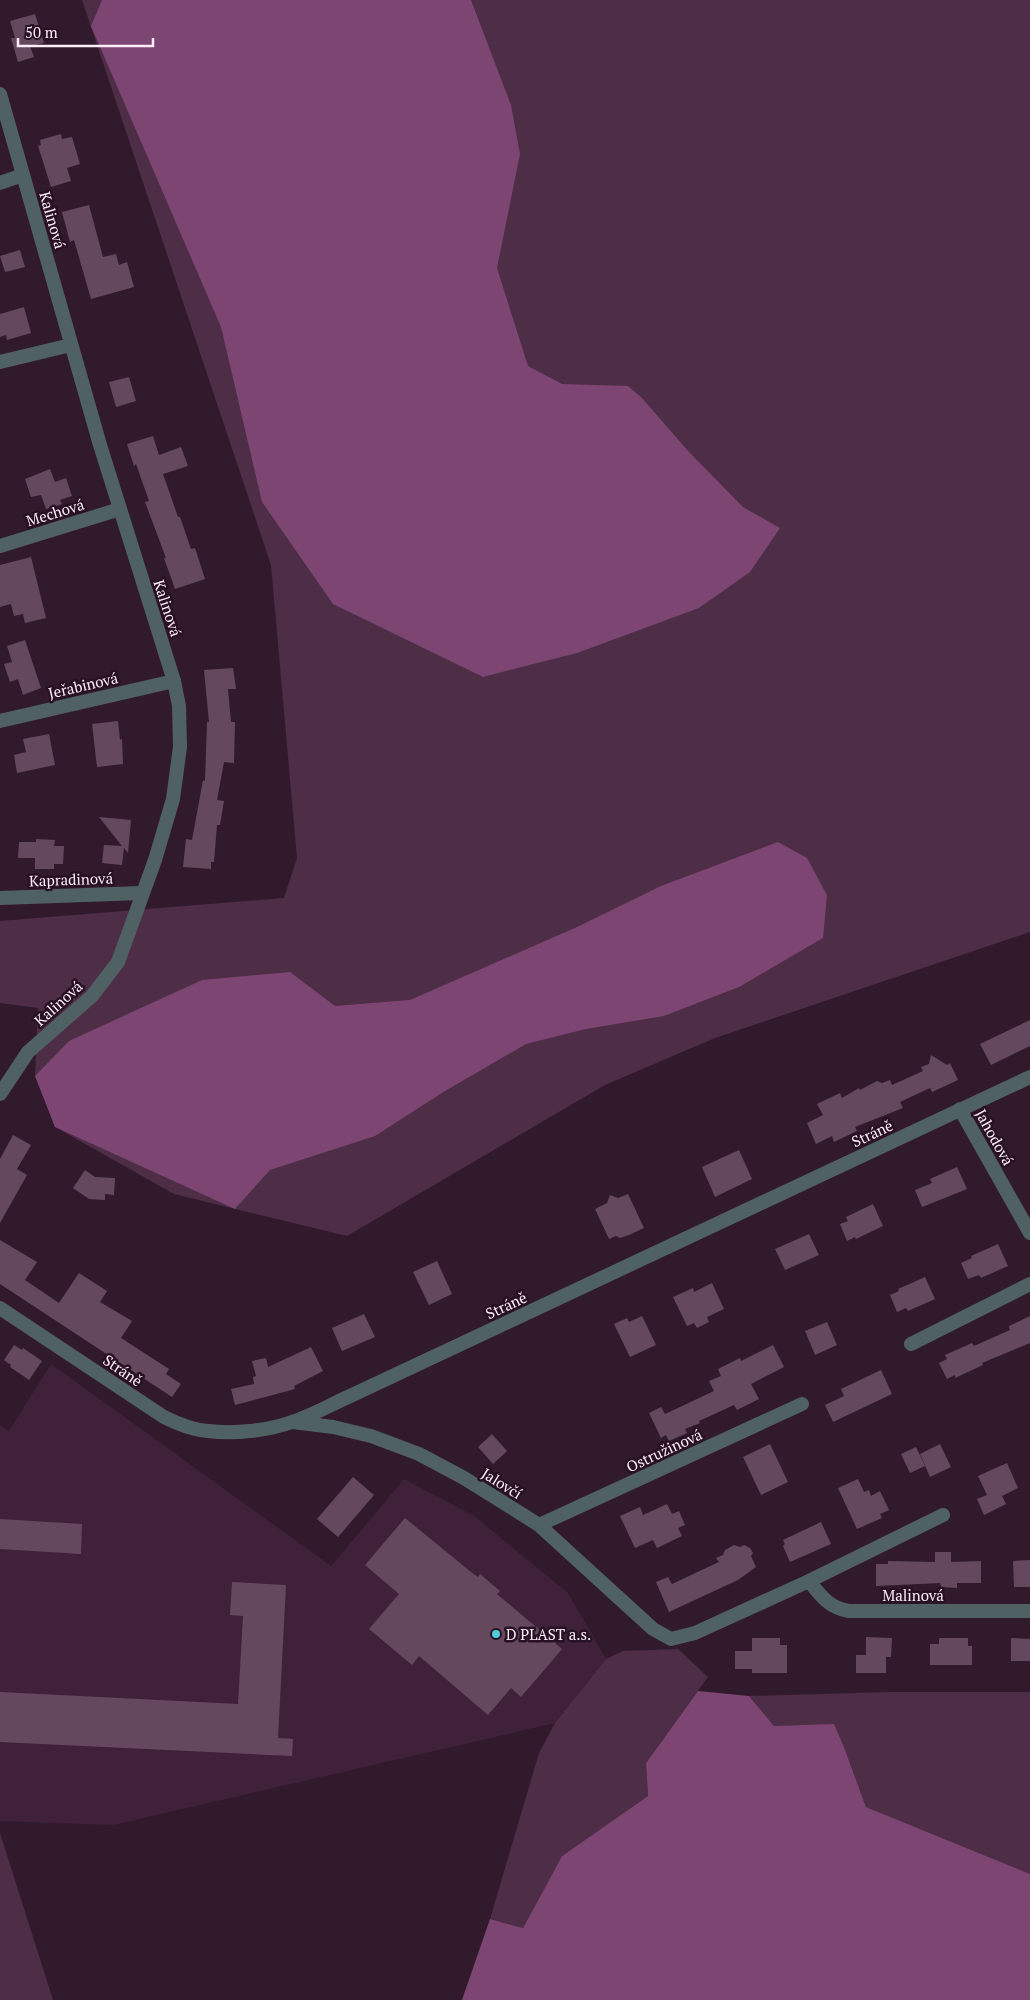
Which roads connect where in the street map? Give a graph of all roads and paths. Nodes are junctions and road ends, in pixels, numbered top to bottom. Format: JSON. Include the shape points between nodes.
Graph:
{"nodes":[{"id":1,"x":0,"y":94,"type":"edge"},
{"id":2,"x":23,"y":175,"type":"junction"},
{"id":3,"x":0,"y":183,"type":"edge"},
{"id":4,"x":71,"y":345,"type":"junction"},
{"id":5,"x":0,"y":362,"type":"edge"},
{"id":6,"x":120,"y":509,"type":"junction"},
{"id":7,"x":0,"y":546,"type":"edge"},
{"id":8,"x":174,"y":681,"type":"junction"},
{"id":9,"x":0,"y":721,"type":"edge"},
{"id":10,"x":142,"y":893,"type":"junction"},
{"id":11,"x":0,"y":898,"type":"edge"},
{"id":12,"x":1030,"y":1077,"type":"edge"},
{"id":13,"x":0,"y":1094,"type":"edge"},
{"id":14,"x":960,"y":1109,"type":"junction"},
{"id":15,"x":1030,"y":1234,"type":"edge"},
{"id":16,"x":1030,"y":1284,"type":"edge"},
{"id":17,"x":0,"y":1308,"type":"edge"},
{"id":18,"x":910,"y":1344,"type":"dead end"},
{"id":19,"x":802,"y":1404,"type":"dead end"},
{"id":20,"x":292,"y":1422,"type":"junction"},
{"id":21,"x":943,"y":1515,"type":"dead end"},
{"id":22,"x":539,"y":1526,"type":"junction"},
{"id":23,"x":808,"y":1581,"type":"junction"},
{"id":24,"x":1030,"y":1611,"type":"edge"}],
"edges":[{"from":1,"to":2,"type":"street","name":"Kalinová"},
{"from":2,"to":3,"type":"street"},
{"from":2,"to":4,"type":"street","name":"Kalinová"},
{"from":4,"to":5,"type":"street"},
{"from":4,"to":6,"type":"street","name":"Kalinová"},
{"from":6,"to":7,"type":"street","name":"Mechová"},
{"from":6,"to":8,"type":"street","name":"Kalinová"},
{"from":8,"to":9,"type":"street","name":"Jeřabinová"},
{"from":8,"to":10,"type":"street","name":"Kalinová","via":[[179,706],[180,747],[173,799]]},
{"from":10,"to":11,"type":"street","name":"Kapradinová"},
{"from":10,"to":13,"type":"street","name":"Kalinová","via":[[118,962],[92,996],[28,1052]]},
{"from":12,"to":14,"type":"street","name":"Stráně"},
{"from":14,"to":15,"type":"street","name":"Jahodová"},
{"from":14,"to":20,"type":"street","name":"Stráně"},
{"from":16,"to":18,"type":"street"},
{"from":17,"to":20,"type":"street","name":"Stráně","via":[[164,1418],[208,1431],[242,1431]]},
{"from":19,"to":22,"type":"street","name":"Ostružinová"},
{"from":20,"to":22,"type":"street","name":"Jalovčí","via":[[371,1436],[419,1454],[464,1478]]},
{"from":21,"to":23,"type":"street"},
{"from":22,"to":23,"type":"street","name":"Jalovčí","via":[[662,1634],[671,1638],[695,1633]]},
{"from":23,"to":24,"type":"street","name":"Malinová","via":[[839,1610]]}]}
